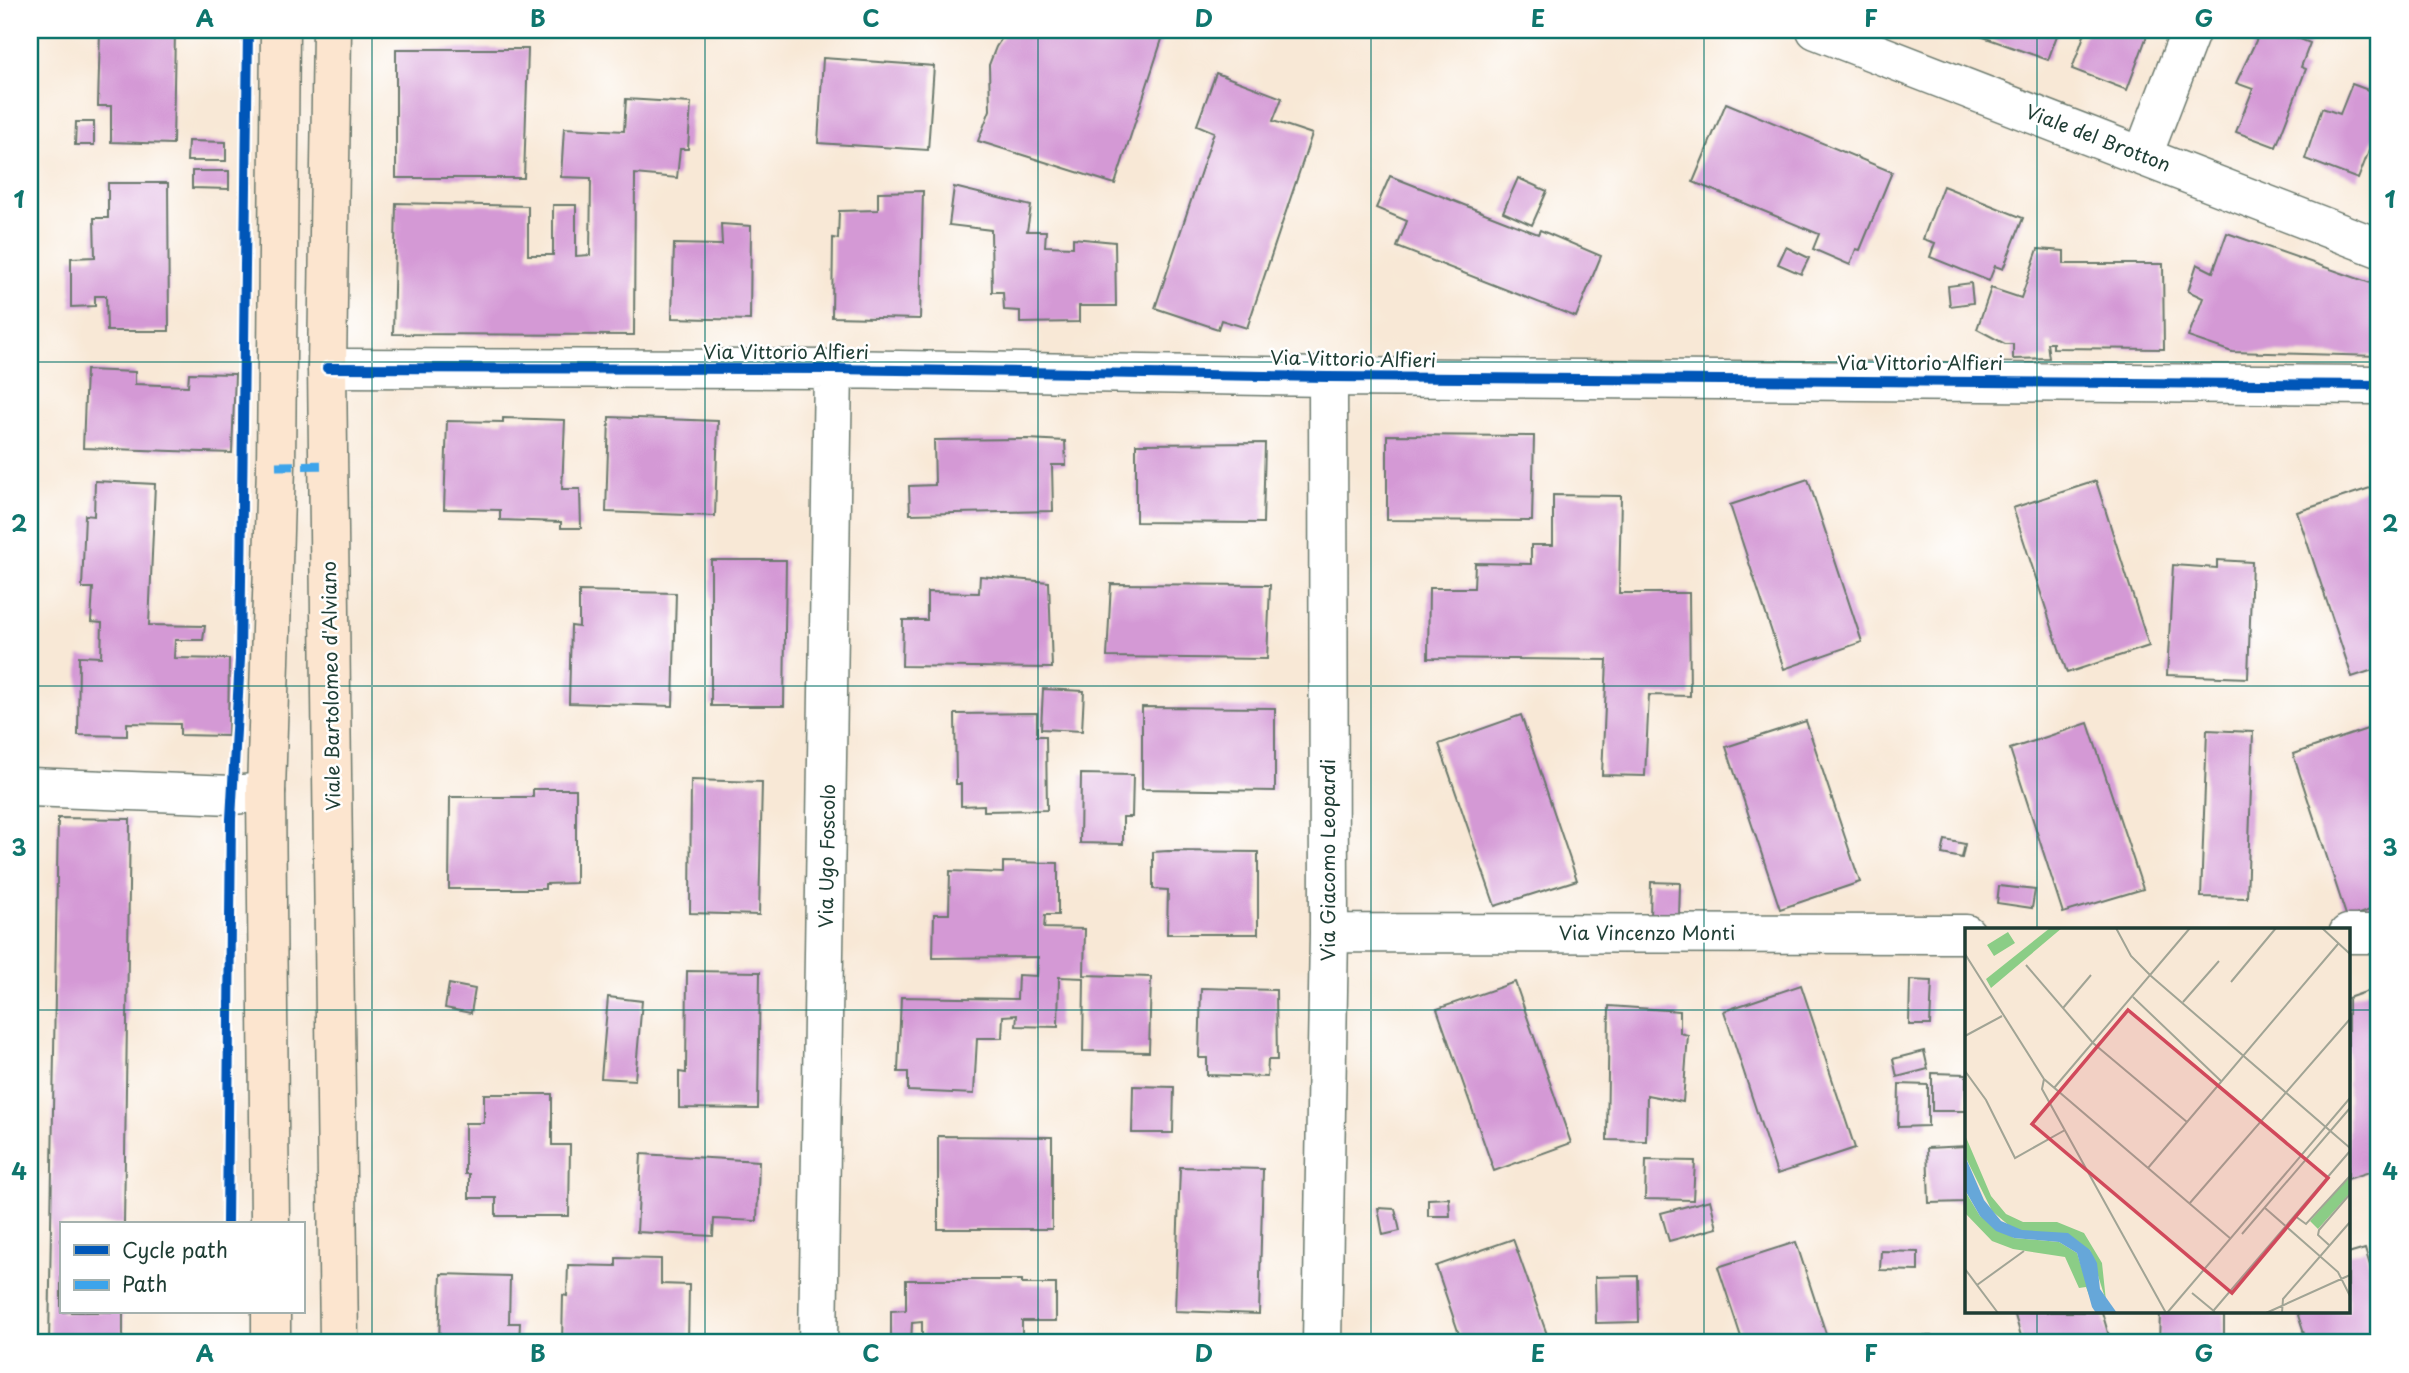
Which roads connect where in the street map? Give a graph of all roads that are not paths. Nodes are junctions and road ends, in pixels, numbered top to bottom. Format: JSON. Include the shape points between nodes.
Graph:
{"nodes":[{"id":1,"x":280,"y":30,"type":"edge"},
{"id":2,"x":332,"y":30,"type":"edge"},
{"id":3,"x":1816,"y":30,"type":"edge"},
{"id":4,"x":2191,"y":30,"type":"edge"},
{"id":5,"x":2143,"y":155,"type":"junction"},
{"id":6,"x":2379,"y":248,"type":"edge"},
{"id":7,"x":327,"y":368,"type":"junction"},
{"id":8,"x":833,"y":369,"type":"junction"},
{"id":9,"x":1328,"y":377,"type":"junction"},
{"id":10,"x":2379,"y":385,"type":"edge"},
{"id":11,"x":30,"y":787,"type":"edge"},
{"id":12,"x":266,"y":792,"type":"junction"},
{"id":13,"x":1329,"y":933,"type":"junction"},
{"id":14,"x":1965,"y":934,"type":"edge"},
{"id":15,"x":2350,"y":934,"type":"edge"},
{"id":16,"x":2379,"y":934,"type":"edge"},
{"id":17,"x":270,"y":1222,"type":"edge"},
{"id":18,"x":271,"y":1314,"type":"edge"},
{"id":19,"x":271,"y":1343,"type":"edge"},
{"id":20,"x":339,"y":1343,"type":"edge"},
{"id":21,"x":818,"y":1343,"type":"edge"},
{"id":22,"x":1322,"y":1343,"type":"edge"}],
"edges":[{"from":1,"to":12,"type":"main road","via":[[276,466]]},
{"from":2,"to":7,"type":"main road","name":"Viale Bartolomeo d'Alviano"},
{"from":3,"to":5,"type":"street","name":"Viale del Brotton"},
{"from":4,"to":5,"type":"street"},
{"from":5,"to":6,"type":"street","name":"Viale del Brotton"},
{"from":7,"to":8,"type":"street","name":"Via Vittorio Alfieri"},
{"from":7,"to":20,"type":"main road","name":"Viale Bartolomeo d'Alviano"},
{"from":8,"to":9,"type":"street","name":"Via Vittorio Alfieri"},
{"from":8,"to":21,"type":"street","name":"Via Ugo Foscolo"},
{"from":9,"to":10,"type":"street","name":"Via Vittorio Alfieri"},
{"from":9,"to":13,"type":"street","name":"Via Giacomo Leopardi"},
{"from":11,"to":12,"type":"street","via":[[232,795]]},
{"from":12,"to":17,"type":"main road"},
{"from":13,"to":14,"type":"street","name":"Via Vincenzo Monti"},
{"from":13,"to":22,"type":"street","name":"Via Giacomo Leopardi"},
{"from":15,"to":16,"type":"street"},
{"from":18,"to":19,"type":"main road"}]}
